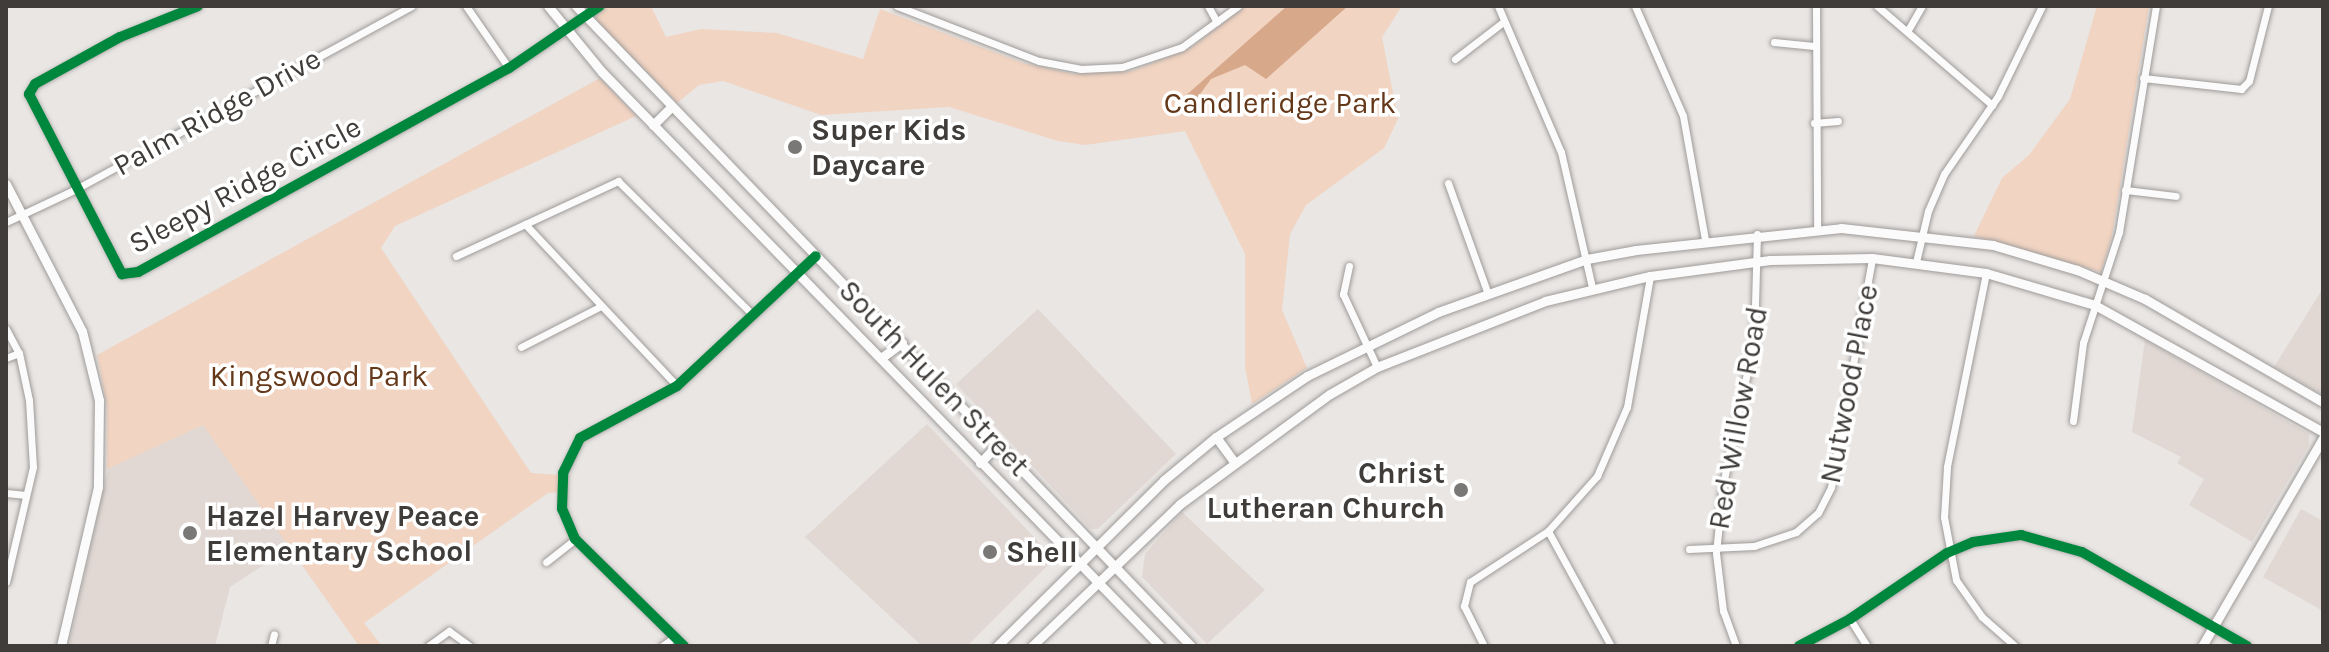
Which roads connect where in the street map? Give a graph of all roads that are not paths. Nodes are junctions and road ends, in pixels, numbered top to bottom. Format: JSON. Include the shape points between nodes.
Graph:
{"nodes":[{"id":1,"x":198,"y":6,"type":"edge"},
{"id":2,"x":411,"y":6,"type":"edge"},
{"id":3,"x":466,"y":6,"type":"edge"},
{"id":4,"x":548,"y":6,"type":"edge"},
{"id":5,"x":576,"y":6,"type":"edge"},
{"id":6,"x":600,"y":6,"type":"edge"},
{"id":7,"x":897,"y":6,"type":"edge"},
{"id":8,"x":1208,"y":6,"type":"edge"},
{"id":9,"x":1238,"y":6,"type":"edge"},
{"id":10,"x":1498,"y":6,"type":"edge"},
{"id":11,"x":1635,"y":6,"type":"edge"},
{"id":12,"x":1816,"y":6,"type":"edge"},
{"id":13,"x":1877,"y":6,"type":"edge"},
{"id":14,"x":1922,"y":6,"type":"edge"},
{"id":15,"x":2042,"y":6,"type":"edge"},
{"id":16,"x":2156,"y":6,"type":"edge"},
{"id":17,"x":2268,"y":6,"type":"edge"},
{"id":18,"x":585,"y":17,"type":"junction"},
{"id":19,"x":1217,"y":22,"type":"junction"},
{"id":20,"x":1502,"y":23,"type":"junction"},
{"id":21,"x":1908,"y":30,"type":"junction"},
{"id":22,"x":568,"y":31,"type":"junction"},
{"id":23,"x":1774,"y":42,"type":"dead end"},
{"id":24,"x":1814,"y":46,"type":"junction"},
{"id":25,"x":1455,"y":59,"type":"dead end"},
{"id":26,"x":509,"y":68,"type":"junction"},
{"id":27,"x":2143,"y":78,"type":"junction"},
{"id":28,"x":1992,"y":105,"type":"junction"},
{"id":29,"x":671,"y":107,"type":"junction"},
{"id":30,"x":1838,"y":121,"type":"dead end"},
{"id":31,"x":1814,"y":123,"type":"junction"},
{"id":32,"x":653,"y":125,"type":"junction"},
{"id":33,"x":1448,"y":183,"type":"dead end"},
{"id":34,"x":6,"y":184,"type":"edge"},
{"id":35,"x":76,"y":189,"type":"junction"},
{"id":36,"x":2125,"y":190,"type":"junction"},
{"id":37,"x":2176,"y":196,"type":"dead end"},
{"id":38,"x":22,"y":218,"type":"junction"},
{"id":39,"x":6,"y":222,"type":"edge"},
{"id":40,"x":525,"y":224,"type":"junction"},
{"id":41,"x":1817,"y":229,"type":"junction"},
{"id":42,"x":1757,"y":234,"type":"junction"},
{"id":43,"x":1922,"y":234,"type":"junction"},
{"id":44,"x":1705,"y":239,"type":"junction"},
{"id":45,"x":456,"y":256,"type":"dead end"},
{"id":46,"x":816,"y":256,"type":"junction"},
{"id":47,"x":1872,"y":258,"type":"junction"},
{"id":48,"x":1587,"y":259,"type":"junction"},
{"id":49,"x":1759,"y":262,"type":"junction"},
{"id":50,"x":1916,"y":262,"type":"junction"},
{"id":51,"x":1349,"y":266,"type":"dead end"},
{"id":52,"x":798,"y":273,"type":"junction"},
{"id":53,"x":1986,"y":273,"type":"junction"},
{"id":54,"x":1650,"y":276,"type":"junction"},
{"id":55,"x":2106,"y":282,"type":"junction"},
{"id":56,"x":1592,"y":287,"type":"junction"},
{"id":57,"x":1488,"y":294,"type":"junction"},
{"id":58,"x":2095,"y":305,"type":"junction"},
{"id":59,"x":601,"y":306,"type":"junction"},
{"id":60,"x":753,"y":315,"type":"junction"},
{"id":61,"x":6,"y":329,"type":"edge"},
{"id":62,"x":902,"y":343,"type":"junction"},
{"id":63,"x":1366,"y":346,"type":"junction"},
{"id":64,"x":521,"y":347,"type":"dead end"},
{"id":65,"x":19,"y":353,"type":"junction"},
{"id":66,"x":6,"y":358,"type":"edge"},
{"id":67,"x":881,"y":358,"type":"junction"},
{"id":68,"x":1377,"y":367,"type":"junction"},
{"id":69,"x":677,"y":386,"type":"junction"},
{"id":70,"x":2323,"y":402,"type":"edge"},
{"id":71,"x":2073,"y":421,"type":"dead end"},
{"id":72,"x":2323,"y":435,"type":"edge"},
{"id":73,"x":1216,"y":437,"type":"junction"},
{"id":74,"x":998,"y":444,"type":"junction"},
{"id":75,"x":1233,"y":460,"type":"junction"},
{"id":76,"x":980,"y":463,"type":"junction"},
{"id":77,"x":6,"y":493,"type":"edge"},
{"id":78,"x":26,"y":495,"type":"junction"},
{"id":79,"x":1548,"y":531,"type":"junction"},
{"id":80,"x":575,"y":539,"type":"junction"},
{"id":81,"x":1098,"y":548,"type":"junction"},
{"id":82,"x":1716,"y":548,"type":"junction"},
{"id":83,"x":1689,"y":549,"type":"dead end"},
{"id":84,"x":1947,"y":553,"type":"junction"},
{"id":85,"x":546,"y":562,"type":"dead end"},
{"id":86,"x":1082,"y":562,"type":"junction"},
{"id":87,"x":1115,"y":565,"type":"junction"},
{"id":88,"x":1098,"y":580,"type":"junction"},
{"id":89,"x":6,"y":582,"type":"edge"},
{"id":90,"x":1850,"y":619,"type":"junction"},
{"id":91,"x":2213,"y":627,"type":"junction"},
{"id":92,"x":274,"y":634,"type":"dead end"},
{"id":93,"x":675,"y":637,"type":"junction"},
{"id":94,"x":61,"y":646,"type":"edge"},
{"id":95,"x":271,"y":646,"type":"edge"},
{"id":96,"x":428,"y":646,"type":"edge"},
{"id":97,"x":470,"y":646,"type":"edge"},
{"id":98,"x":662,"y":646,"type":"edge"},
{"id":99,"x":684,"y":646,"type":"edge"},
{"id":100,"x":997,"y":646,"type":"edge"},
{"id":101,"x":1032,"y":646,"type":"edge"},
{"id":102,"x":1160,"y":646,"type":"edge"},
{"id":103,"x":1191,"y":646,"type":"edge"},
{"id":104,"x":1484,"y":646,"type":"edge"},
{"id":105,"x":1611,"y":646,"type":"edge"},
{"id":106,"x":1736,"y":646,"type":"edge"},
{"id":107,"x":1799,"y":646,"type":"edge"},
{"id":108,"x":1867,"y":646,"type":"edge"},
{"id":109,"x":2015,"y":646,"type":"edge"},
{"id":110,"x":2202,"y":646,"type":"edge"},
{"id":111,"x":2247,"y":646,"type":"edge"}],
"edges":[{"from":1,"to":35,"type":"street","name":"Sleepy Ridge Circle","via":[[120,37],[35,84],[29,94]]},
{"from":2,"to":35,"type":"street","name":"Palm Ridge Drive"},
{"from":3,"to":26,"type":"street"},
{"from":4,"to":22,"type":"main road","name":"South Hulen Street"},
{"from":5,"to":18,"type":"main road","name":"South Hulen Street"},
{"from":6,"to":18,"type":"street","name":"Sleepy Ridge Circle"},
{"from":7,"to":19,"type":"street","via":[[1039,61],[1081,69],[1149,60],[1182,47]]},
{"from":8,"to":19,"type":"street"},
{"from":9,"to":19,"type":"street"},
{"from":10,"to":20,"type":"street"},
{"from":11,"to":44,"type":"street","via":[[1683,116]]},
{"from":12,"to":24,"type":"street"},
{"from":13,"to":21,"type":"street"},
{"from":14,"to":21,"type":"street"},
{"from":15,"to":28,"type":"street"},
{"from":16,"to":27,"type":"street"},
{"from":17,"to":27,"type":"street","via":[[2249,81],[2241,89]]},
{"from":18,"to":22,"type":"street","name":"Sleepy Ridge Circle"},
{"from":18,"to":29,"type":"main road","name":"South Hulen Street"},
{"from":20,"to":25,"type":"street"},
{"from":20,"to":48,"type":"street","via":[[1561,152]]},
{"from":21,"to":28,"type":"street"},
{"from":22,"to":26,"type":"street","name":"Sleepy Ridge Circle"},
{"from":22,"to":32,"type":"main road","name":"South Hulen Street"},
{"from":23,"to":24,"type":"street"},
{"from":24,"to":31,"type":"street"},
{"from":26,"to":35,"type":"street","name":"Sleepy Ridge Circle","via":[[129,274],[115,270]]},
{"from":27,"to":36,"type":"street"},
{"from":28,"to":43,"type":"street","via":[[1944,174]]},
{"from":29,"to":32,"type":"main road"},
{"from":29,"to":46,"type":"main road","name":"South Hulen Street"},
{"from":30,"to":31,"type":"street"},
{"from":31,"to":41,"type":"street"},
{"from":32,"to":52,"type":"main road","name":"South Hulen Street"},
{"from":33,"to":57,"type":"street"},
{"from":34,"to":38,"type":"main road"},
{"from":35,"to":38,"type":"street","name":"Palm Ridge Drive"},
{"from":36,"to":37,"type":"street"},
{"from":36,"to":55,"type":"street"},
{"from":38,"to":39,"type":"street","name":"Palm Ridge Drive"},
{"from":38,"to":94,"type":"main road","via":[[82,331],[99,400],[98,487]]},
{"from":40,"to":45,"type":"street"},
{"from":40,"to":59,"type":"street"},
{"from":40,"to":60,"type":"street","via":[[618,181]]},
{"from":41,"to":42,"type":"main road"},
{"from":41,"to":43,"type":"main road"},
{"from":42,"to":44,"type":"main road"},
{"from":42,"to":49,"type":"street","name":"Red Willow Road"},
{"from":43,"to":50,"type":"street"},
{"from":43,"to":55,"type":"main road","via":[[2024,253]]},
{"from":44,"to":48,"type":"main road"},
{"from":46,"to":52,"type":"street"},
{"from":46,"to":62,"type":"main road","name":"South Hulen Street"},
{"from":47,"to":49,"type":"main road"},
{"from":47,"to":50,"type":"main road"},
{"from":47,"to":82,"type":"street","name":"Nutwood Place","via":[[1827,498],[1796,532],[1754,546]]},
{"from":48,"to":56,"type":"street"},
{"from":48,"to":57,"type":"main road"},
{"from":49,"to":54,"type":"main road"},
{"from":49,"to":82,"type":"street","name":"Red Willow Road","via":[[1754,341],[1723,484]]},
{"from":50,"to":53,"type":"main road"},
{"from":51,"to":63,"type":"street","via":[[1343,294]]},
{"from":52,"to":60,"type":"street"},
{"from":52,"to":67,"type":"main road","name":"South Hulen Street"},
{"from":53,"to":58,"type":"main road"},
{"from":53,"to":84,"type":"street","via":[[1947,467]]},
{"from":54,"to":56,"type":"main road"},
{"from":54,"to":79,"type":"street","via":[[1636,373],[1609,456],[1577,503]]},
{"from":55,"to":58,"type":"street"},
{"from":55,"to":70,"type":"main road"},
{"from":56,"to":68,"type":"main road"},
{"from":57,"to":63,"type":"main road"},
{"from":58,"to":71,"type":"street","via":[[2083,343]]},
{"from":58,"to":72,"type":"main road"},
{"from":59,"to":64,"type":"street"},
{"from":59,"to":69,"type":"street"},
{"from":60,"to":69,"type":"street"},
{"from":61,"to":65,"type":"street"},
{"from":62,"to":67,"type":"main road"},
{"from":62,"to":74,"type":"main road","name":"South Hulen Street"},
{"from":63,"to":68,"type":"street"},
{"from":63,"to":73,"type":"main road","via":[[1307,376]]},
{"from":65,"to":66,"type":"street"},
{"from":65,"to":78,"type":"street","via":[[29,400],[33,467]]},
{"from":67,"to":76,"type":"main road","name":"South Hulen Street"},
{"from":68,"to":75,"type":"main road"},
{"from":69,"to":80,"type":"street","via":[[580,438],[562,481],[562,509]]},
{"from":72,"to":91,"type":"main road"},
{"from":73,"to":75,"type":"main road"},
{"from":73,"to":81,"type":"main road"},
{"from":74,"to":76,"type":"main road"},
{"from":74,"to":81,"type":"main road","name":"South Hulen Street"},
{"from":75,"to":87,"type":"main road"},
{"from":76,"to":86,"type":"main road","name":"South Hulen Street"},
{"from":77,"to":78,"type":"street"},
{"from":78,"to":89,"type":"street"},
{"from":79,"to":104,"type":"street","via":[[1470,582],[1464,606]]},
{"from":79,"to":105,"type":"street"},
{"from":80,"to":85,"type":"street"},
{"from":80,"to":93,"type":"street"},
{"from":81,"to":86,"type":"main road"},
{"from":81,"to":87,"type":"main road","name":"South Hulen Street"},
{"from":82,"to":83,"type":"street","name":"Nutwood Place"},
{"from":82,"to":106,"type":"street","name":"Red Willow Road","via":[[1723,611]]},
{"from":84,"to":90,"type":"street"},
{"from":84,"to":91,"type":"street","via":[[1999,536],[2059,542]]},
{"from":84,"to":109,"type":"street","via":[[1969,602]]},
{"from":86,"to":88,"type":"main road","name":"South Hulen Street"},
{"from":86,"to":100,"type":"main road"},
{"from":87,"to":88,"type":"main road"},
{"from":87,"to":103,"type":"main road","name":"South Hulen Street"},
{"from":88,"to":101,"type":"main road"},
{"from":88,"to":102,"type":"main road","name":"South Hulen Street"},
{"from":90,"to":107,"type":"street"},
{"from":90,"to":108,"type":"street"},
{"from":91,"to":110,"type":"main road"},
{"from":91,"to":111,"type":"street"},
{"from":92,"to":95,"type":"street"},
{"from":93,"to":98,"type":"street"},
{"from":93,"to":99,"type":"street"},
{"from":96,"to":97,"type":"street","via":[[449,631]]}]}
